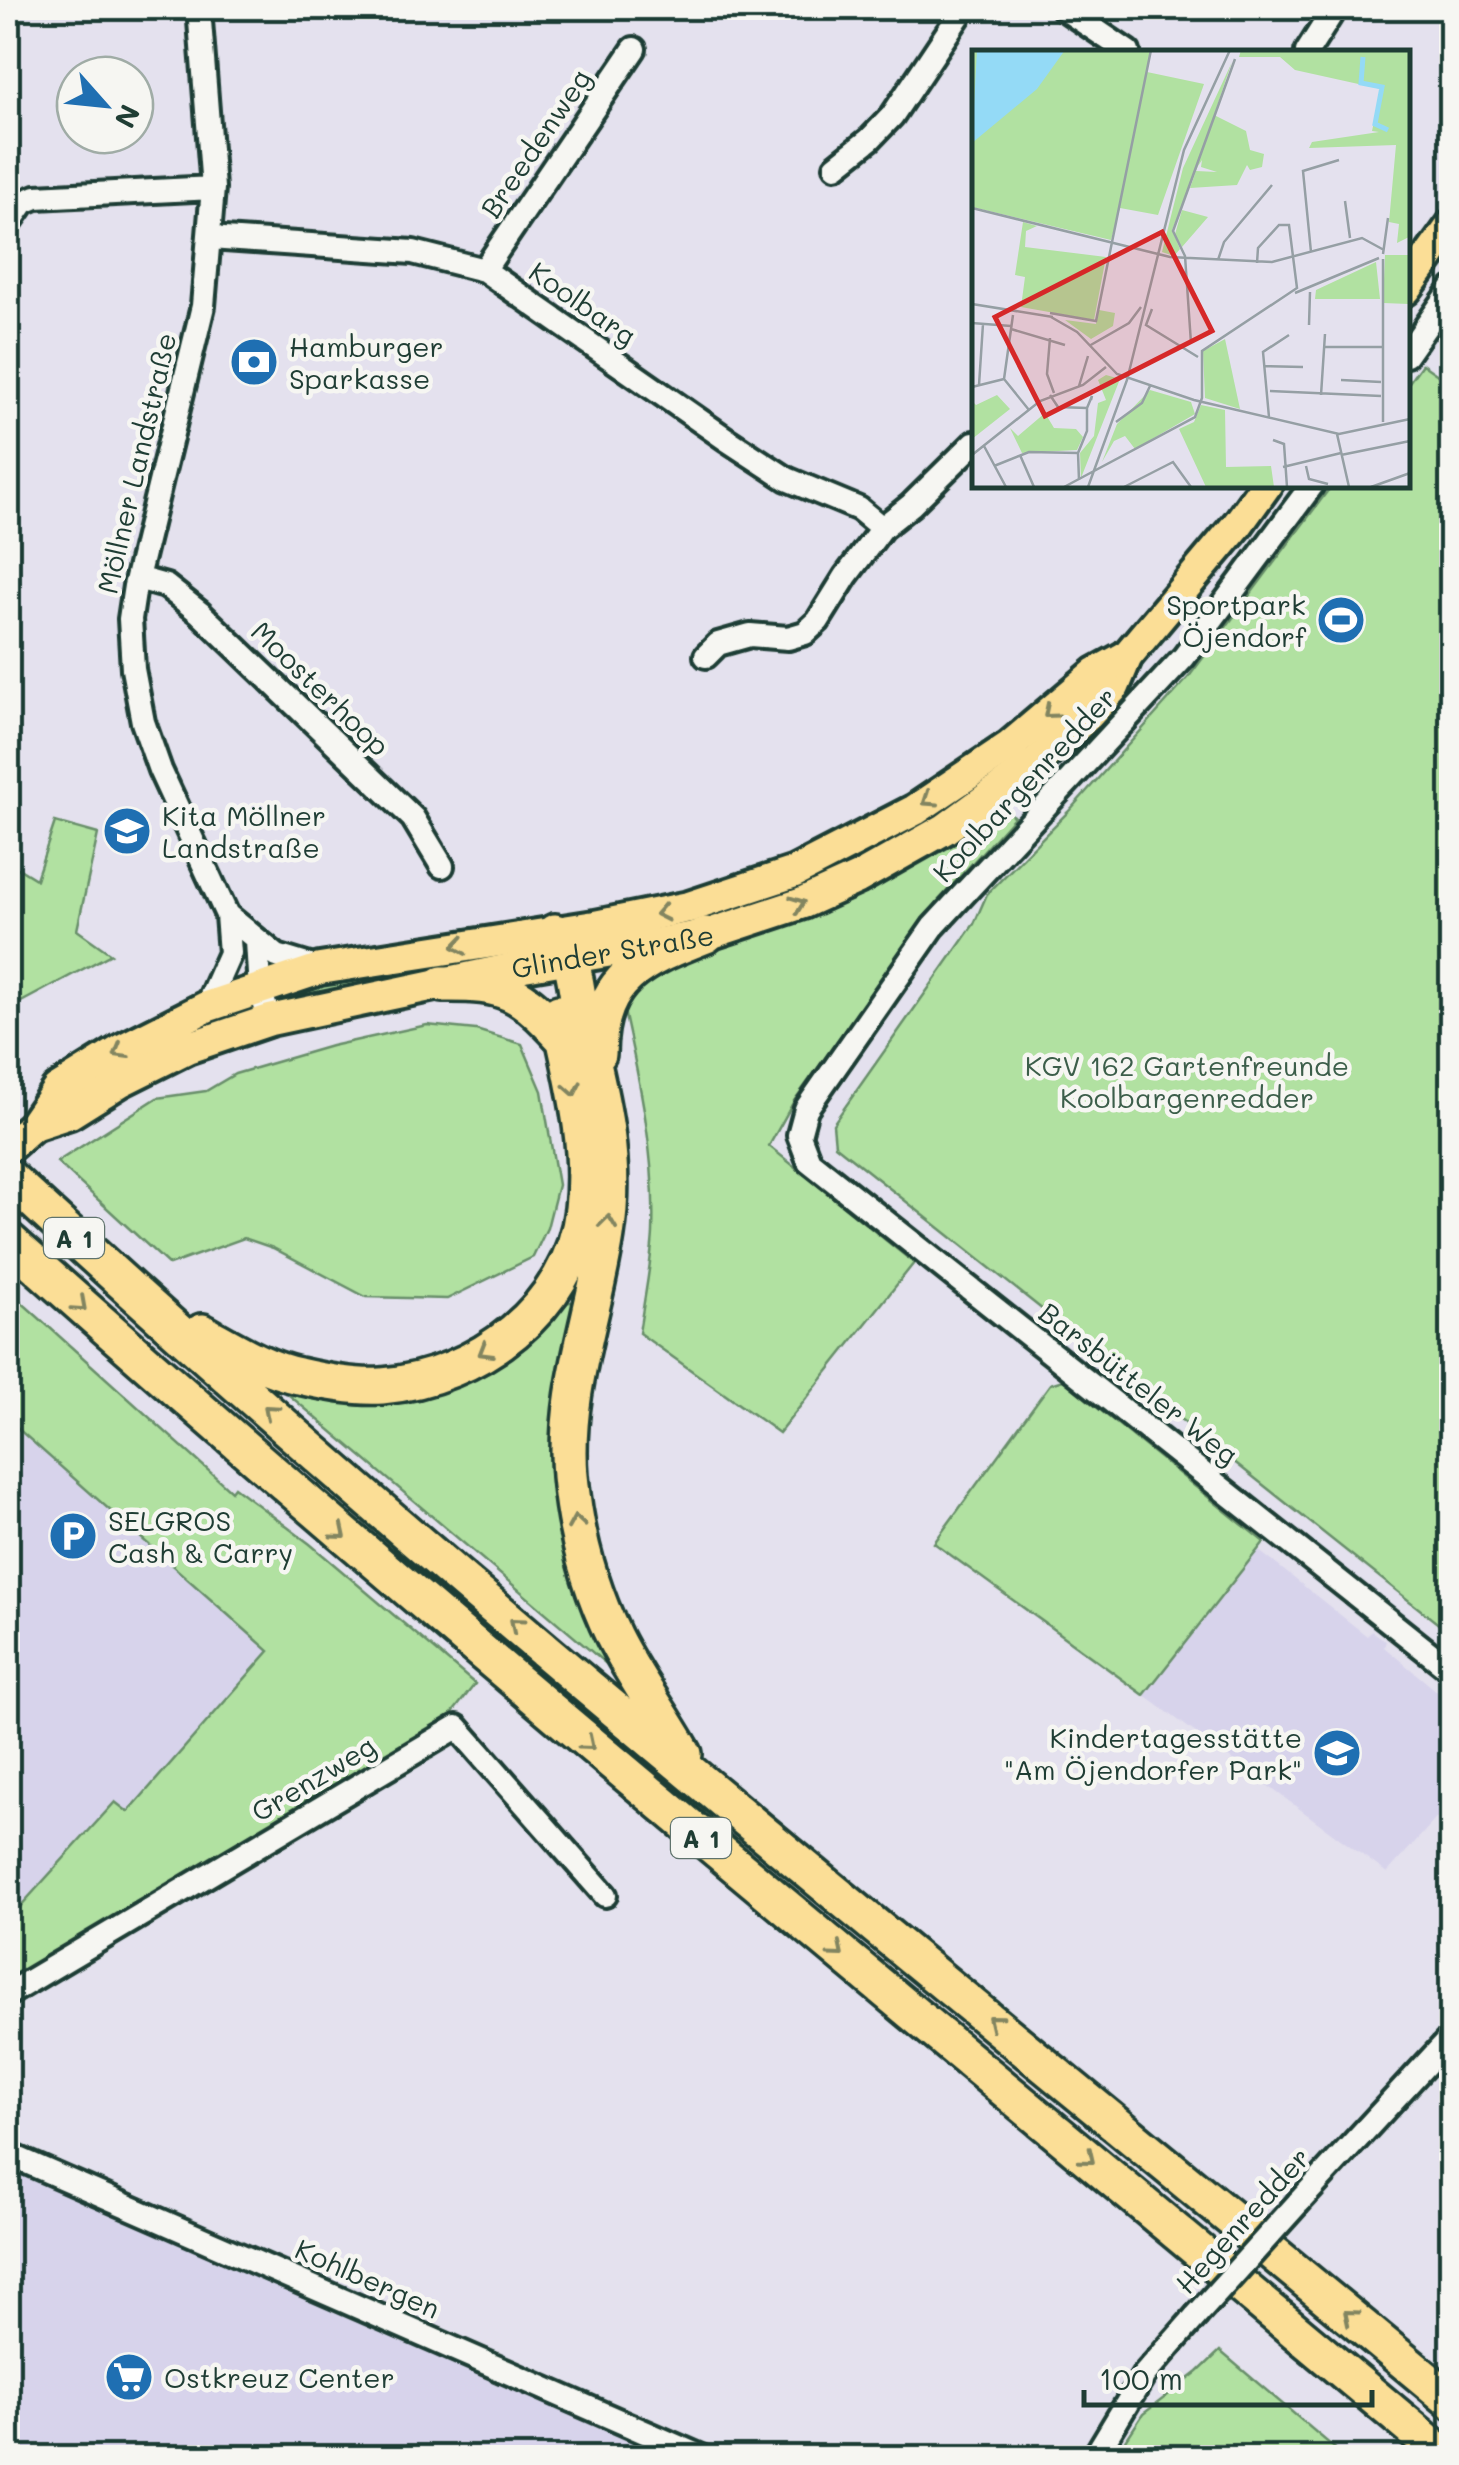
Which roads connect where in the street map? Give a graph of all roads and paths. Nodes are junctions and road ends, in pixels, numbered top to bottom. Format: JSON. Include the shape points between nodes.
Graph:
{"nodes":[{"id":1,"x":199,"y":8,"type":"edge"},
{"id":2,"x":964,"y":8,"type":"edge"},
{"id":3,"x":1063,"y":8,"type":"edge"},
{"id":4,"x":1335,"y":8,"type":"edge"},
{"id":5,"x":634,"y":49,"type":"dead end"},
{"id":6,"x":1125,"y":50,"type":"edge"},
{"id":7,"x":1309,"y":50,"type":"edge"},
{"id":8,"x":836,"y":166,"type":"dead end"},
{"id":9,"x":213,"y":188,"type":"junction"},
{"id":10,"x":8,"y":225,"type":"edge"},
{"id":11,"x":1452,"y":225,"type":"edge"},
{"id":12,"x":210,"y":238,"type":"junction"},
{"id":13,"x":484,"y":270,"type":"junction"},
{"id":14,"x":1409,"y":285,"type":"edge"},
{"id":15,"x":1452,"y":289,"type":"edge"},
{"id":16,"x":1409,"y":351,"type":"edge"},
{"id":17,"x":972,"y":445,"type":"edge"},
{"id":18,"x":1264,"y":488,"type":"edge"},
{"id":19,"x":1310,"y":488,"type":"edge"},
{"id":20,"x":882,"y":528,"type":"junction"},
{"id":21,"x":137,"y":578,"type":"junction"},
{"id":22,"x":706,"y":656,"type":"dead end"},
{"id":23,"x":1127,"y":656,"type":"junction"},
{"id":24,"x":442,"y":866,"type":"dead end"},
{"id":25,"x":227,"y":915,"type":"junction"},
{"id":26,"x":706,"y":935,"type":"junction"},
{"id":27,"x":258,"y":941,"type":"junction"},
{"id":28,"x":558,"y":951,"type":"junction"},
{"id":29,"x":230,"y":952,"type":"junction"},
{"id":30,"x":320,"y":969,"type":"junction"},
{"id":31,"x":442,"y":984,"type":"junction"},
{"id":32,"x":260,"y":990,"type":"junction"},
{"id":33,"x":206,"y":1007,"type":"junction"},
{"id":34,"x":270,"y":1020,"type":"junction"},
{"id":35,"x":564,"y":1038,"type":"junction"},
{"id":36,"x":598,"y":1076,"type":"junction"},
{"id":37,"x":33,"y":1125,"type":"junction"},
{"id":38,"x":800,"y":1135,"type":"joint"},
{"id":39,"x":8,"y":1148,"type":"edge"},
{"id":40,"x":8,"y":1178,"type":"edge"},
{"id":41,"x":8,"y":1240,"type":"edge"},
{"id":42,"x":140,"y":1297,"type":"junction"},
{"id":43,"x":1452,"y":1671,"type":"edge"},
{"id":44,"x":698,"y":1777,"type":"junction"},
{"id":45,"x":605,"y":1895,"type":"dead end"},
{"id":46,"x":8,"y":1994,"type":"edge"},
{"id":47,"x":1452,"y":2036,"type":"edge"},
{"id":48,"x":8,"y":2154,"type":"edge"},
{"id":49,"x":1452,"y":2400,"type":"edge"},
{"id":50,"x":704,"y":2458,"type":"edge"},
{"id":51,"x":1094,"y":2458,"type":"edge"},
{"id":52,"x":1447,"y":2458,"type":"edge"}],
"edges":[{"from":1,"to":9,"type":"street","name":"Möllner Landstraße"},
{"from":2,"to":8,"type":"street","via":[[892,116]]},
{"from":3,"to":6,"type":"street"},
{"from":4,"to":7,"type":"street"},
{"from":5,"to":13,"type":"street","name":"Breedenweg"},
{"from":9,"to":10,"type":"street","via":[[36,197]]},
{"from":9,"to":12,"type":"street","name":"Möllner Landstraße"},
{"from":11,"to":14,"type":"main road"},
{"from":12,"to":13,"type":"street","name":"Koolbarg","via":[[412,252]]},
{"from":12,"to":21,"type":"street","name":"Möllner Landstraße","via":[[203,306]]},
{"from":13,"to":20,"type":"street","name":"Koolbarg","via":[[787,479],[859,509]]},
{"from":15,"to":16,"type":"street"},
{"from":17,"to":20,"type":"street"},
{"from":18,"to":23,"type":"main road","name":"Glinder Straße"},
{"from":19,"to":38,"type":"street","name":"Koolbargenredder","via":[[1184,657],[933,926],[806,1109]]},
{"from":20,"to":22,"type":"street","via":[[805,632],[788,638],[750,635],[718,644]]},
{"from":21,"to":24,"type":"street","name":"Moosterhoop","via":[[166,586],[200,612],[414,818]]},
{"from":21,"to":25,"type":"street","name":"Möllner Landstraße","via":[[130,620],[143,722]]},
{"from":26,"to":23,"type":"main road","name":"Glinder Straße","one_way":true,"via":[[804,903],[945,829],[1088,715],[1114,688]]},
{"from":23,"to":28,"type":"main road","name":"Glinder Straße","one_way":true,"via":[[915,810],[795,872]]},
{"from":25,"to":27,"type":"street","name":"Möllner Landstraße"},
{"from":25,"to":29,"type":"street","name":"Möllner Landstraße"},
{"from":26,"to":28,"type":"main road","name":"Glinder Straße"},
{"from":26,"to":36,"type":"highway","via":[[649,960],[618,986],[600,1023]]},
{"from":27,"to":30,"type":"street","name":"Möllner Landstraße","via":[[276,956]]},
{"from":27,"to":32,"type":"street"},
{"from":28,"to":30,"type":"main road","name":"Glinder Straße","one_way":true},
{"from":28,"to":31,"type":"main road","name":"Glinder Straße"},
{"from":28,"to":35,"type":"highway"},
{"from":28,"to":36,"type":"highway"},
{"from":29,"to":32,"type":"street"},
{"from":29,"to":33,"type":"street","name":"Möllner Landstraße"},
{"from":30,"to":32,"type":"main road","name":"Glinder Straße"},
{"from":31,"to":34,"type":"main road","name":"Glinder Straße"},
{"from":31,"to":35,"type":"highway","via":[[489,985],[514,994]]},
{"from":32,"to":33,"type":"main road","name":"Glinder Straße"},
{"from":32,"to":34,"type":"street"},
{"from":33,"to":37,"type":"main road","name":"Glinder Straße","one_way":true,"via":[[58,1090]]},
{"from":34,"to":37,"type":"main road","name":"Glinder Straße","via":[[187,1048],[70,1113]]},
{"from":35,"to":42,"type":"highway","one_way":true,"via":[[583,1139],[576,1242],[542,1304],[476,1358],[432,1376],[379,1386],[300,1377],[264,1365]]},
{"from":44,"to":36,"type":"highway","one_way":true,"via":[[615,1638],[588,1572],[574,1507],[572,1407],[610,1194]]},
{"from":37,"to":39,"type":"main road","name":"Glinder Straße"},
{"from":38,"to":43,"type":"street","name":"Barsbütteler Weg","via":[[809,1161]]},
{"from":40,"to":42,"type":"highway","number":"A 1"},
{"from":41,"to":52,"type":"highway","number":"A 1","one_way":true,"via":[[624,1775]]},
{"from":44,"to":42,"type":"highway","number":"A 1","one_way":true},
{"from":49,"to":44,"type":"highway","number":"A 1","one_way":true},
{"from":45,"to":46,"type":"street","name":"Grenzweg","via":[[457,1727]]},
{"from":47,"to":51,"type":"street","name":"Hegenredder","bridge":true,"via":[[1144,2375]]},
{"from":48,"to":50,"type":"street","name":"Kohlbergen"}]}
